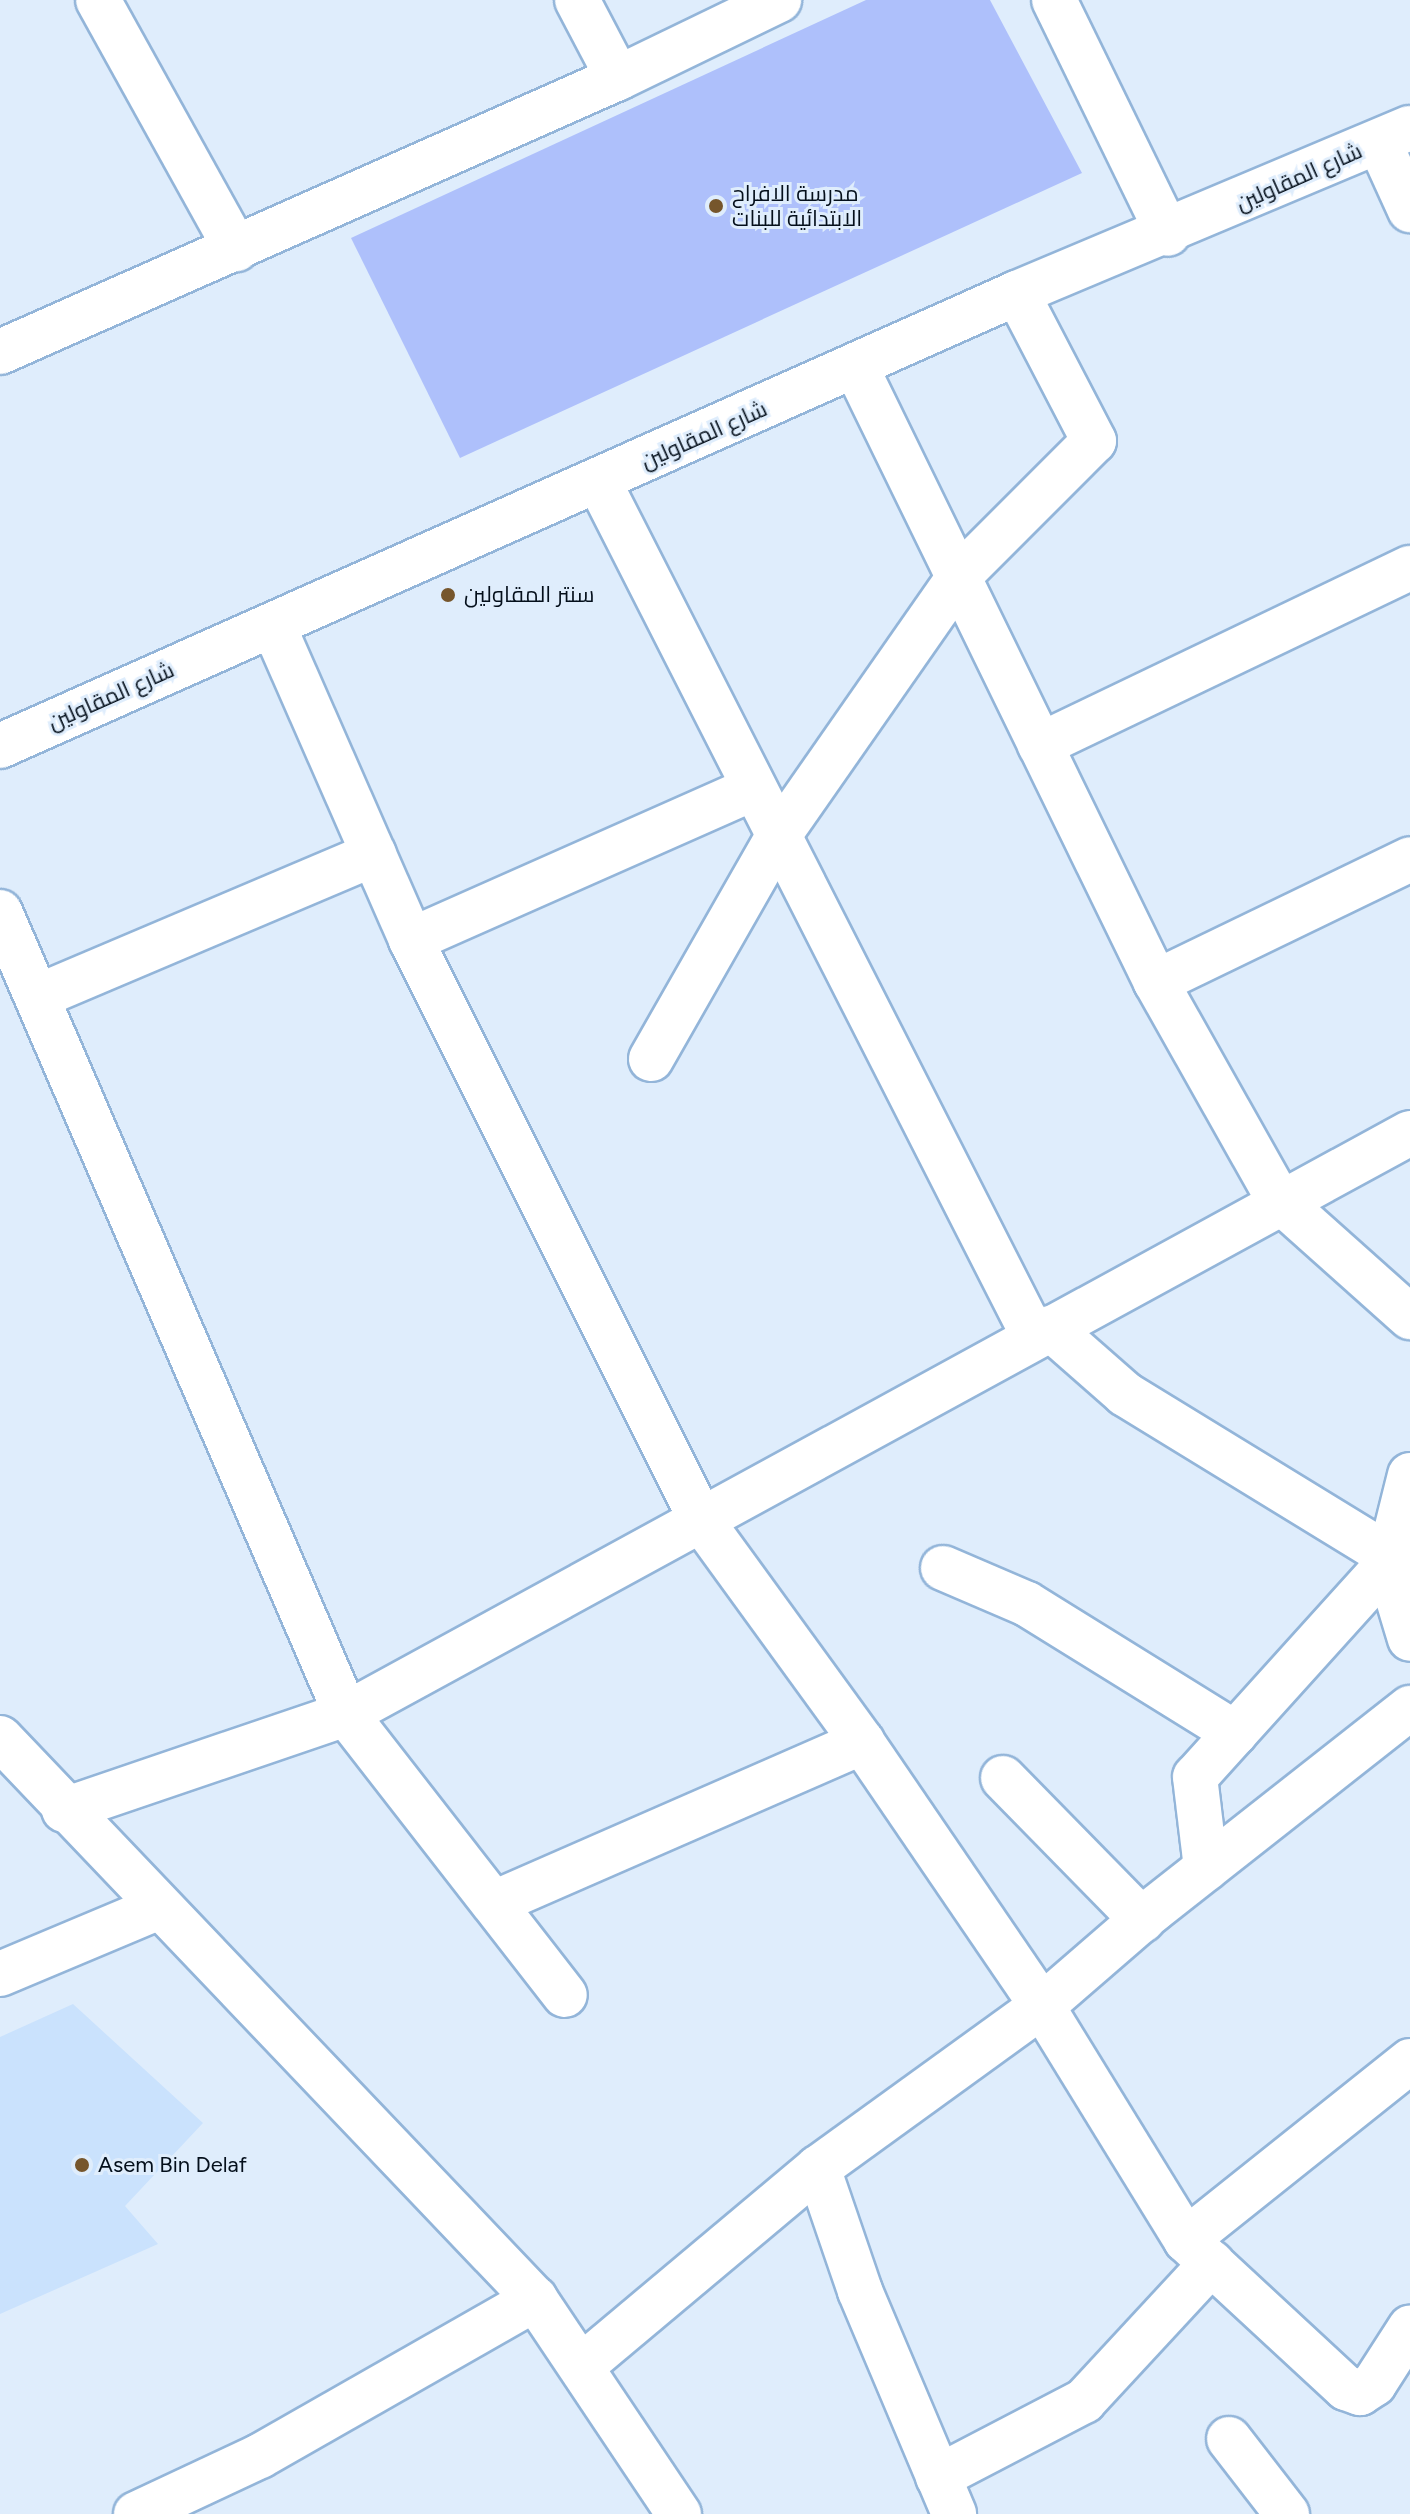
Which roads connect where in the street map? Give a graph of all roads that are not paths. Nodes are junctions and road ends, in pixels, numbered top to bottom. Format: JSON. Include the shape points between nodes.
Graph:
{"nodes":[{"id":1,"x":98,"y":0,"type":"edge"},
{"id":2,"x":577,"y":0,"type":"edge"},
{"id":3,"x":779,"y":0,"type":"edge"},
{"id":4,"x":1054,"y":0,"type":"edge"},
{"id":5,"x":618,"y":78,"type":"junction"},
{"id":6,"x":1394,"y":135,"type":"edge"},
{"id":7,"x":1410,"y":210,"type":"edge"},
{"id":8,"x":1168,"y":234,"type":"junction"},
{"id":9,"x":236,"y":249,"type":"junction"},
{"id":10,"x":1017,"y":293,"type":"junction"},
{"id":11,"x":0,"y":352,"type":"edge"},
{"id":12,"x":856,"y":367,"type":"junction"},
{"id":13,"x":599,"y":482,"type":"junction"},
{"id":14,"x":1410,"y":568,"type":"edge"},
{"id":15,"x":961,"y":574,"type":"junction"},
{"id":16,"x":273,"y":625,"type":"junction"},
{"id":17,"x":1040,"y":745,"type":"junction"},
{"id":18,"x":0,"y":746,"type":"edge"},
{"id":19,"x":754,"y":788,"type":"junction"},
{"id":20,"x":779,"y":835,"type":"junction"},
{"id":21,"x":374,"y":854,"type":"junction"},
{"id":22,"x":1410,"y":859,"type":"edge"},
{"id":23,"x":0,"y":912,"type":"edge"},
{"id":24,"x":411,"y":940,"type":"junction"},
{"id":25,"x":1156,"y":982,"type":"junction"},
{"id":26,"x":37,"y":997,"type":"junction"},
{"id":27,"x":651,"y":1059,"type":"dead end"},
{"id":28,"x":1410,"y":1133,"type":"edge"},
{"id":29,"x":1279,"y":1200,"type":"junction"},
{"id":30,"x":1410,"y":1317,"type":"edge"},
{"id":31,"x":1042,"y":1332,"type":"junction"},
{"id":32,"x":1410,"y":1475,"type":"edge"},
{"id":33,"x":701,"y":1520,"type":"junction"},
{"id":34,"x":1393,"y":1558,"type":"junction"},
{"id":35,"x":943,"y":1568,"type":"dead end"},
{"id":36,"x":1410,"y":1639,"type":"edge"},
{"id":37,"x":1410,"y":1708,"type":"edge"},
{"id":38,"x":346,"y":1714,"type":"junction"},
{"id":39,"x":1235,"y":1733,"type":"junction"},
{"id":40,"x":0,"y":1738,"type":"edge"},
{"id":41,"x":862,"y":1742,"type":"junction"},
{"id":42,"x":1003,"y":1778,"type":"dead end"},
{"id":43,"x":64,"y":1810,"type":"junction"},
{"id":44,"x":1206,"y":1868,"type":"junction"},
{"id":45,"x":494,"y":1903,"type":"junction"},
{"id":46,"x":159,"y":1907,"type":"junction"},
{"id":47,"x":1142,"y":1920,"type":"junction"},
{"id":48,"x":0,"y":1974,"type":"edge"},
{"id":49,"x":565,"y":1995,"type":"dead end"},
{"id":50,"x":1042,"y":2006,"type":"junction"},
{"id":51,"x":1410,"y":2061,"type":"edge"},
{"id":52,"x":818,"y":2168,"type":"junction"},
{"id":53,"x":1199,"y":2252,"type":"junction"},
{"id":54,"x":535,"y":2299,"type":"junction"},
{"id":55,"x":1410,"y":2328,"type":"edge"},
{"id":56,"x":583,"y":2365,"type":"junction"},
{"id":57,"x":1229,"y":2439,"type":"dead end"},
{"id":58,"x":946,"y":2495,"type":"edge"},
{"id":59,"x":668,"y":2510,"type":"edge"},
{"id":60,"x":136,"y":2514,"type":"edge"},
{"id":61,"x":1287,"y":2514,"type":"edge"}],
"edges":[{"from":1,"to":9,"type":"street"},
{"from":2,"to":5,"type":"street"},
{"from":3,"to":5,"type":"street"},
{"from":4,"to":8,"type":"street"},
{"from":5,"to":9,"type":"street"},
{"from":6,"to":7,"type":"street"},
{"from":6,"to":8,"type":"street","name":"شارع المقاولين"},
{"from":8,"to":10,"type":"street","name":"شارع المقاولين"},
{"from":9,"to":11,"type":"street"},
{"from":10,"to":12,"type":"street","name":"شارع المقاولين"},
{"from":10,"to":15,"type":"street","via":[[1094,441]]},
{"from":12,"to":13,"type":"street","name":"شارع المقاولين"},
{"from":12,"to":15,"type":"street"},
{"from":13,"to":16,"type":"street","name":"شارع المقاولين"},
{"from":13,"to":19,"type":"street"},
{"from":14,"to":17,"type":"street"},
{"from":15,"to":17,"type":"street"},
{"from":15,"to":20,"type":"street"},
{"from":16,"to":18,"type":"street","name":"شارع المقاولين"},
{"from":16,"to":21,"type":"street"},
{"from":17,"to":25,"type":"street"},
{"from":19,"to":20,"type":"street"},
{"from":19,"to":24,"type":"street"},
{"from":20,"to":27,"type":"street"},
{"from":20,"to":31,"type":"street"},
{"from":21,"to":24,"type":"street"},
{"from":21,"to":26,"type":"street"},
{"from":22,"to":25,"type":"street"},
{"from":23,"to":26,"type":"street"},
{"from":24,"to":33,"type":"street"},
{"from":25,"to":29,"type":"street"},
{"from":26,"to":38,"type":"street"},
{"from":28,"to":29,"type":"street"},
{"from":29,"to":30,"type":"street"},
{"from":29,"to":31,"type":"street"},
{"from":31,"to":33,"type":"street"},
{"from":31,"to":34,"type":"street","via":[[1125,1394]]},
{"from":32,"to":34,"type":"street"},
{"from":33,"to":38,"type":"street"},
{"from":33,"to":41,"type":"street"},
{"from":34,"to":36,"type":"street","via":[[1394,1586]]},
{"from":34,"to":39,"type":"street"},
{"from":35,"to":39,"type":"street","via":[[1027,1604]]},
{"from":37,"to":44,"type":"street"},
{"from":38,"to":43,"type":"street"},
{"from":38,"to":45,"type":"street"},
{"from":39,"to":44,"type":"street","via":[[1195,1777]]},
{"from":40,"to":43,"type":"street"},
{"from":41,"to":45,"type":"street"},
{"from":41,"to":50,"type":"street"},
{"from":42,"to":47,"type":"street"},
{"from":43,"to":46,"type":"street"},
{"from":44,"to":47,"type":"street"},
{"from":45,"to":49,"type":"street"},
{"from":46,"to":48,"type":"street"},
{"from":46,"to":54,"type":"street"},
{"from":47,"to":50,"type":"street"},
{"from":50,"to":52,"type":"street"},
{"from":50,"to":53,"type":"street"},
{"from":51,"to":53,"type":"street"},
{"from":52,"to":56,"type":"street"},
{"from":52,"to":58,"type":"street","via":[[860,2291]]},
{"from":53,"to":55,"type":"street","via":[[1346,2388],[1360,2393],[1374,2384]]},
{"from":53,"to":58,"type":"street","via":[[1084,2401]]},
{"from":54,"to":56,"type":"street"},
{"from":54,"to":60,"type":"street","via":[[260,2456]]},
{"from":56,"to":59,"type":"street"},
{"from":57,"to":61,"type":"street"}]}
